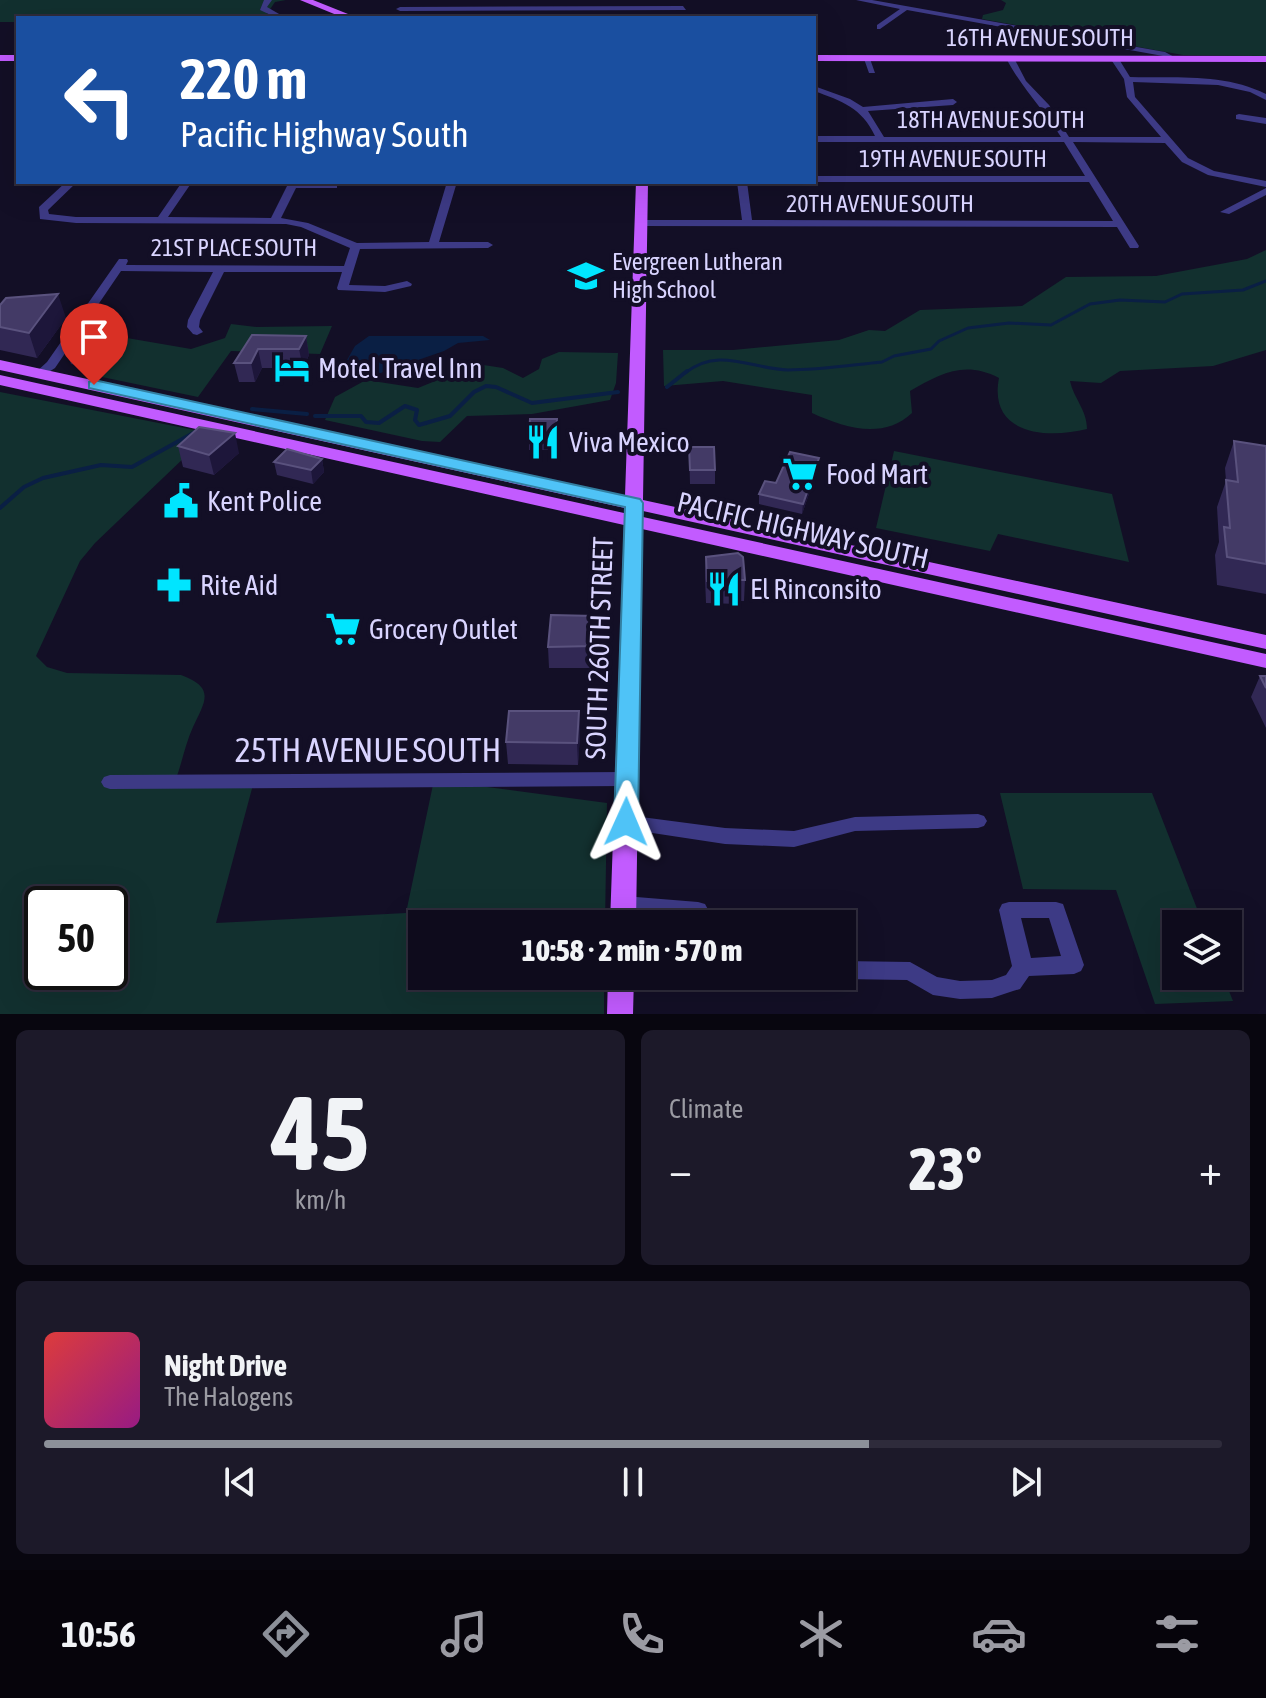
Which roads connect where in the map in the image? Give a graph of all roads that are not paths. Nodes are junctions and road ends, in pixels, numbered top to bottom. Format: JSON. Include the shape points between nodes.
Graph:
{"nodes":[{"id":1,"x":268,"y":0,"type":"edge"},
{"id":2,"x":305,"y":0,"type":"edge"},
{"id":3,"x":860,"y":0,"type":"edge"},
{"id":4,"x":683,"y":4,"type":"edge"},
{"id":5,"x":467,"y":7,"type":"junction"},
{"id":6,"x":536,"y":7,"type":"junction"},
{"id":7,"x":608,"y":7,"type":"junction"},
{"id":8,"x":906,"y":8,"type":"junction"},
{"id":9,"x":400,"y":9,"type":"dead end"},
{"id":10,"x":278,"y":16,"type":"edge"},
{"id":11,"x":348,"y":16,"type":"edge"},
{"id":12,"x":460,"y":16,"type":"edge"},
{"id":13,"x":534,"y":16,"type":"edge"},
{"id":14,"x":608,"y":16,"type":"edge"},
{"id":15,"x":880,"y":27,"type":"dead end"},
{"id":16,"x":816,"y":58,"type":"edge"},
{"id":17,"x":866,"y":58,"type":"junction"},
{"id":18,"x":1010,"y":58,"type":"junction"},
{"id":19,"x":1114,"y":58,"type":"junction"},
{"id":20,"x":1174,"y":59,"type":"junction"},
{"id":21,"x":1266,"y":59,"type":"edge"},
{"id":22,"x":872,"y":71,"type":"dead end"},
{"id":23,"x":1128,"y":79,"type":"junction"},
{"id":24,"x":817,"y":92,"type":"edge"},
{"id":25,"x":1266,"y":97,"type":"edge"},
{"id":26,"x":953,"y":102,"type":"dead end"},
{"id":27,"x":864,"y":109,"type":"junction"},
{"id":28,"x":1239,"y":117,"type":"dead end"},
{"id":29,"x":1266,"y":121,"type":"edge"},
{"id":30,"x":816,"y":139,"type":"edge"},
{"id":31,"x":881,"y":140,"type":"junction"},
{"id":32,"x":1066,"y":140,"type":"junction"},
{"id":33,"x":1167,"y":140,"type":"junction"},
{"id":34,"x":816,"y":179,"type":"edge"},
{"id":35,"x":1091,"y":179,"type":"junction"},
{"id":36,"x":70,"y":184,"type":"edge"},
{"id":37,"x":186,"y":184,"type":"edge"},
{"id":38,"x":293,"y":184,"type":"edge"},
{"id":39,"x":307,"y":184,"type":"edge"},
{"id":40,"x":451,"y":184,"type":"edge"},
{"id":41,"x":642,"y":184,"type":"edge"},
{"id":42,"x":742,"y":184,"type":"edge"},
{"id":43,"x":1266,"y":184,"type":"edge"},
{"id":44,"x":334,"y":186,"type":"dead end"},
{"id":45,"x":1266,"y":191,"type":"edge"},
{"id":46,"x":1225,"y":212,"type":"dead end"},
{"id":47,"x":161,"y":220,"type":"junction"},
{"id":48,"x":274,"y":221,"type":"junction"},
{"id":49,"x":641,"y":223,"type":"junction"},
{"id":50,"x":747,"y":223,"type":"junction"},
{"id":51,"x":1120,"y":224,"type":"junction"},
{"id":52,"x":433,"y":245,"type":"junction"},
{"id":53,"x":488,"y":245,"type":"dead end"},
{"id":54,"x":356,"y":246,"type":"junction"},
{"id":55,"x":1134,"y":246,"type":"dead end"},
{"id":56,"x":220,"y":268,"type":"junction"},
{"id":57,"x":348,"y":269,"type":"junction"},
{"id":58,"x":407,"y":284,"type":"dead end"},
{"id":59,"x":197,"y":332,"type":"dead end"},
{"id":60,"x":0,"y":367,"type":"edge"},
{"id":61,"x":41,"y":373,"type":"junction"},
{"id":62,"x":0,"y":380,"type":"edge"},
{"id":63,"x":634,"y":512,"type":"junction"},
{"id":64,"x":1266,"y":642,"type":"edge"},
{"id":65,"x":1266,"y":661,"type":"edge"},
{"id":66,"x":627,"y":779,"type":"junction"},
{"id":67,"x":110,"y":782,"type":"dead end"},
{"id":68,"x":978,"y":821,"type":"dead end"},
{"id":69,"x":626,"y":822,"type":"junction"},
{"id":70,"x":624,"y":910,"type":"edge"},
{"id":71,"x":1023,"y":967,"type":"dead end"},
{"id":72,"x":856,"y":970,"type":"edge"},
{"id":73,"x":621,"y":990,"type":"edge"},
{"id":74,"x":620,"y":1014,"type":"edge"}],
"edges":[{"from":1,"to":10,"type":"street","via":[[263,8]]},
{"from":2,"to":11,"type":"main road"},
{"from":3,"to":8,"type":"street"},
{"from":4,"to":7,"type":"street"},
{"from":5,"to":6,"type":"street"},
{"from":5,"to":9,"type":"street"},
{"from":5,"to":12,"type":"street"},
{"from":6,"to":7,"type":"street"},
{"from":6,"to":13,"type":"street"},
{"from":7,"to":14,"type":"street"},
{"from":8,"to":15,"type":"street"},
{"from":8,"to":20,"type":"street"},
{"from":16,"to":17,"type":"main road","name":"16TH AVENUE SOUTH"},
{"from":17,"to":18,"type":"main road","name":"16TH AVENUE SOUTH"},
{"from":17,"to":22,"type":"street"},
{"from":18,"to":19,"type":"main road","name":"16TH AVENUE SOUTH"},
{"from":18,"to":32,"type":"street"},
{"from":19,"to":20,"type":"main road","name":"16TH AVENUE SOUTH"},
{"from":19,"to":23,"type":"street"},
{"from":20,"to":21,"type":"main road","name":"16TH AVENUE SOUTH"},
{"from":23,"to":25,"type":"street","via":[[1242,84]]},
{"from":23,"to":33,"type":"street","via":[[1131,97]]},
{"from":24,"to":27,"type":"street"},
{"from":26,"to":27,"type":"street"},
{"from":27,"to":31,"type":"street"},
{"from":28,"to":29,"type":"street"},
{"from":30,"to":31,"type":"street","name":"18TH AVENUE SOUTH"},
{"from":31,"to":32,"type":"street","name":"18TH AVENUE SOUTH"},
{"from":32,"to":33,"type":"street","name":"18TH AVENUE SOUTH"},
{"from":32,"to":35,"type":"street"},
{"from":33,"to":43,"type":"street","via":[[1197,168]]},
{"from":34,"to":35,"type":"street","name":"19TH AVENUE SOUTH"},
{"from":35,"to":51,"type":"street"},
{"from":36,"to":47,"type":"street","via":[[43,209],[44,217]]},
{"from":37,"to":47,"type":"street"},
{"from":38,"to":48,"type":"street"},
{"from":39,"to":44,"type":"street"},
{"from":40,"to":52,"type":"street"},
{"from":41,"to":49,"type":"main road","name":"SOUTH 260TH STREET"},
{"from":42,"to":50,"type":"street"},
{"from":45,"to":46,"type":"street"},
{"from":47,"to":48,"type":"street"},
{"from":48,"to":54,"type":"street","via":[[299,223]]},
{"from":49,"to":50,"type":"street","name":"20TH AVENUE SOUTH"},
{"from":49,"to":63,"type":"main road","name":"SOUTH 260TH STREET"},
{"from":50,"to":51,"type":"street","name":"20TH AVENUE SOUTH"},
{"from":51,"to":55,"type":"street"},
{"from":52,"to":53,"type":"street"},
{"from":52,"to":54,"type":"street"},
{"from":54,"to":57,"type":"street"},
{"from":56,"to":57,"type":"street","name":"21ST PLACE SOUTH"},
{"from":56,"to":59,"type":"street","via":[[194,320]]},
{"from":56,"to":61,"type":"street","name":"21ST PLACE SOUTH","via":[[122,265]]},
{"from":57,"to":58,"type":"street","via":[[342,288]]},
{"from":60,"to":61,"type":"main road","name":"PACIFIC HIGHWAY SOUTH"},
{"from":61,"to":63,"type":"main road","name":"PACIFIC HIGHWAY SOUTH"},
{"from":62,"to":63,"type":"main road","name":"PACIFIC HIGHWAY SOUTH"},
{"from":63,"to":64,"type":"main road","name":"PACIFIC HIGHWAY SOUTH"},
{"from":63,"to":65,"type":"main road","name":"PACIFIC HIGHWAY SOUTH"},
{"from":63,"to":66,"type":"main road","name":"SOUTH 260TH STREET"},
{"from":66,"to":67,"type":"street","name":"25TH AVENUE SOUTH"},
{"from":66,"to":69,"type":"main road","name":"SOUTH 260TH STREET"},
{"from":68,"to":69,"type":"street","via":[[855,824],[794,839]]},
{"from":69,"to":70,"type":"main road","name":"SOUTH 260TH STREET"},
{"from":71,"to":72,"type":"street","via":[[1013,982],[960,990],[933,986],[910,971]]},
{"from":73,"to":74,"type":"main road"}]}
